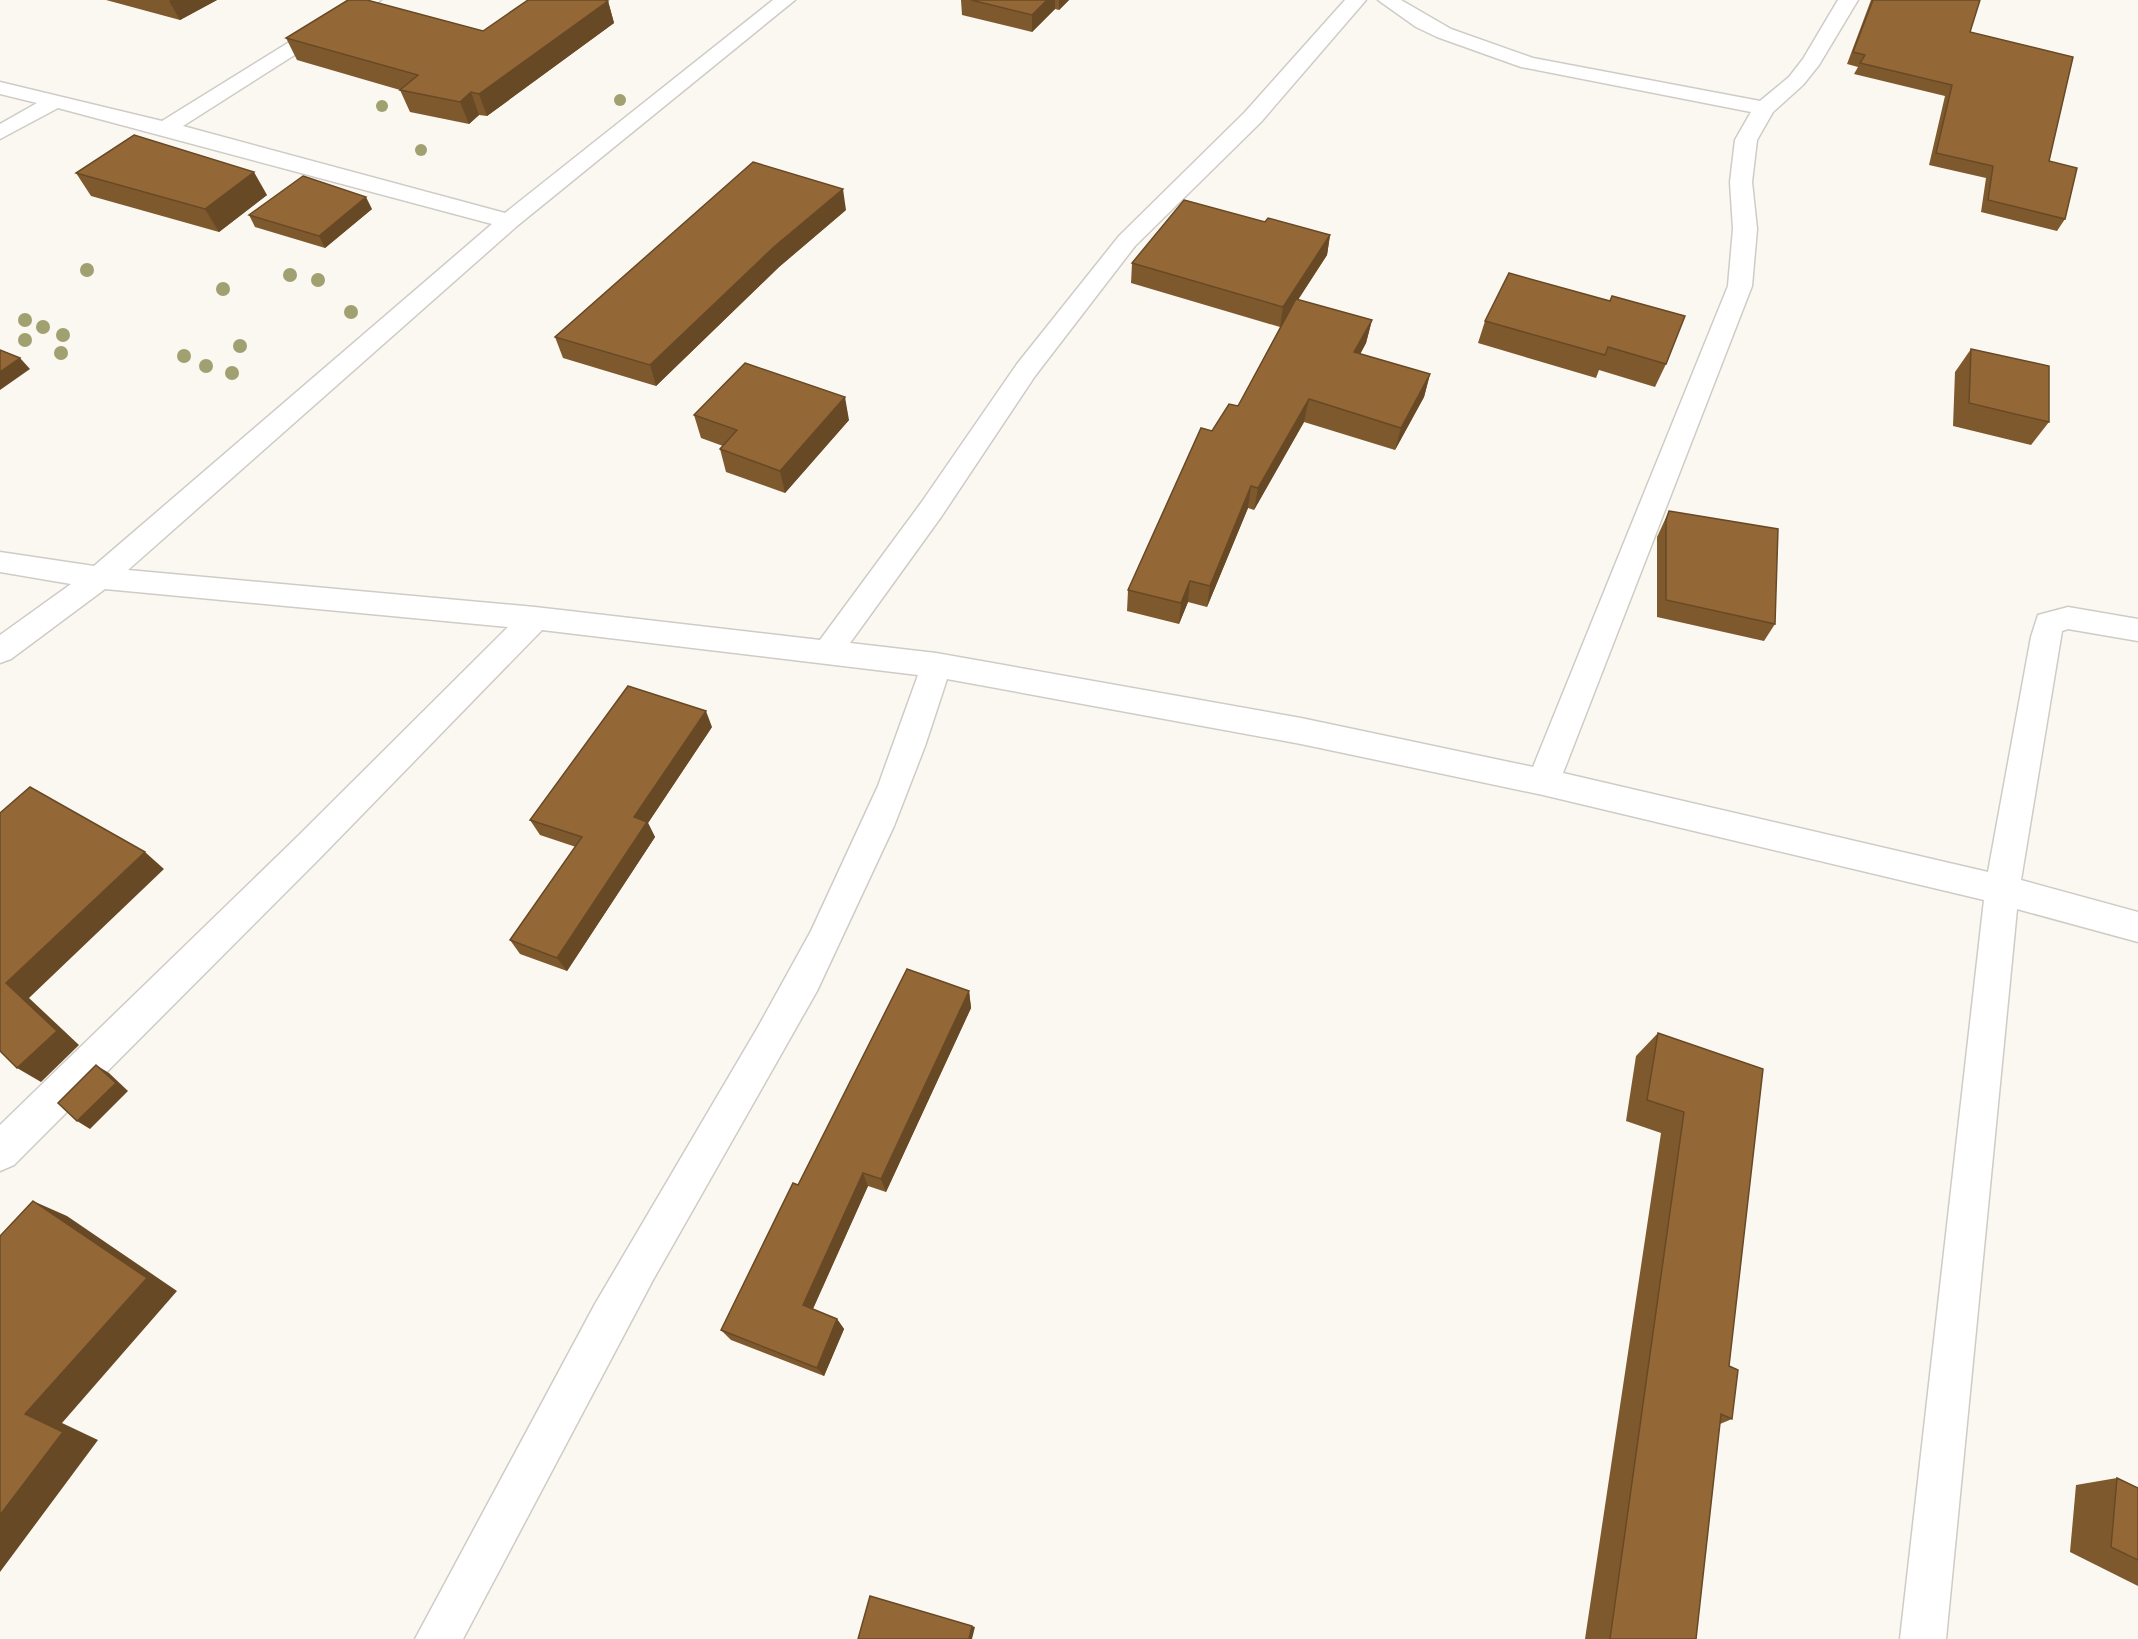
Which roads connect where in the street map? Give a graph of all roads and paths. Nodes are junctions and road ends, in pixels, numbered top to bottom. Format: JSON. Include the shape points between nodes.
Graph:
{"nodes":[{"id":1,"x":371,"y":0,"type":"edge"},
{"id":2,"x":785,"y":0,"type":"edge"},
{"id":3,"x":1356,"y":0,"type":"edge"},
{"id":4,"x":1388,"y":0,"type":"edge"},
{"id":5,"x":1848,"y":0,"type":"edge"},
{"id":6,"x":0,"y":88,"type":"edge"},
{"id":7,"x":56,"y":101,"type":"junction"},
{"id":8,"x":1764,"y":108,"type":"junction"},
{"id":9,"x":165,"y":128,"type":"junction"},
{"id":10,"x":0,"y":133,"type":"edge"},
{"id":11,"x":509,"y":221,"type":"junction"},
{"id":12,"x":0,"y":562,"type":"edge"},
{"id":13,"x":100,"y":578,"type":"junction"},
{"id":14,"x":535,"y":618,"type":"junction"},
{"id":15,"x":2138,"y":630,"type":"edge"},
{"id":16,"x":0,"y":651,"type":"edge"},
{"id":17,"x":828,"y":651,"type":"junction"},
{"id":18,"x":936,"y":665,"type":"junction"},
{"id":19,"x":1543,"y":782,"type":"junction"},
{"id":20,"x":2002,"y":890,"type":"junction"},
{"id":21,"x":2138,"y":927,"type":"edge"},
{"id":22,"x":0,"y":1152,"type":"edge"},
{"id":23,"x":438,"y":1639,"type":"edge"},
{"id":24,"x":1923,"y":1639,"type":"edge"}],
"edges":[{"from":1,"to":9,"type":"street"},
{"from":2,"to":11,"type":"street"},
{"from":3,"to":17,"type":"street","via":[[1253,117],[1127,241],[1026,370]]},
{"from":4,"to":8,"type":"street","via":[[1444,33],[1528,63]]},
{"from":5,"to":8,"type":"street","via":[[1805,71]]},
{"from":6,"to":7,"type":"street"},
{"from":7,"to":9,"type":"street"},
{"from":7,"to":10,"type":"street"},
{"from":8,"to":19,"type":"street","via":[[1746,140],[1742,158],[1745,229],[1740,286]]},
{"from":9,"to":11,"type":"street"},
{"from":11,"to":13,"type":"street"},
{"from":12,"to":13,"type":"street"},
{"from":13,"to":14,"type":"street"},
{"from":13,"to":16,"type":"street"},
{"from":14,"to":17,"type":"street"},
{"from":14,"to":22,"type":"street"},
{"from":15,"to":20,"type":"street","via":[[2068,618],[2049,623]]},
{"from":17,"to":18,"type":"street"},
{"from":18,"to":19,"type":"street","via":[[1301,731]]},
{"from":18,"to":23,"type":"street","via":[[892,793],[803,980],[666,1216]]},
{"from":19,"to":20,"type":"street"},
{"from":20,"to":21,"type":"street"},
{"from":20,"to":24,"type":"street"}]}
